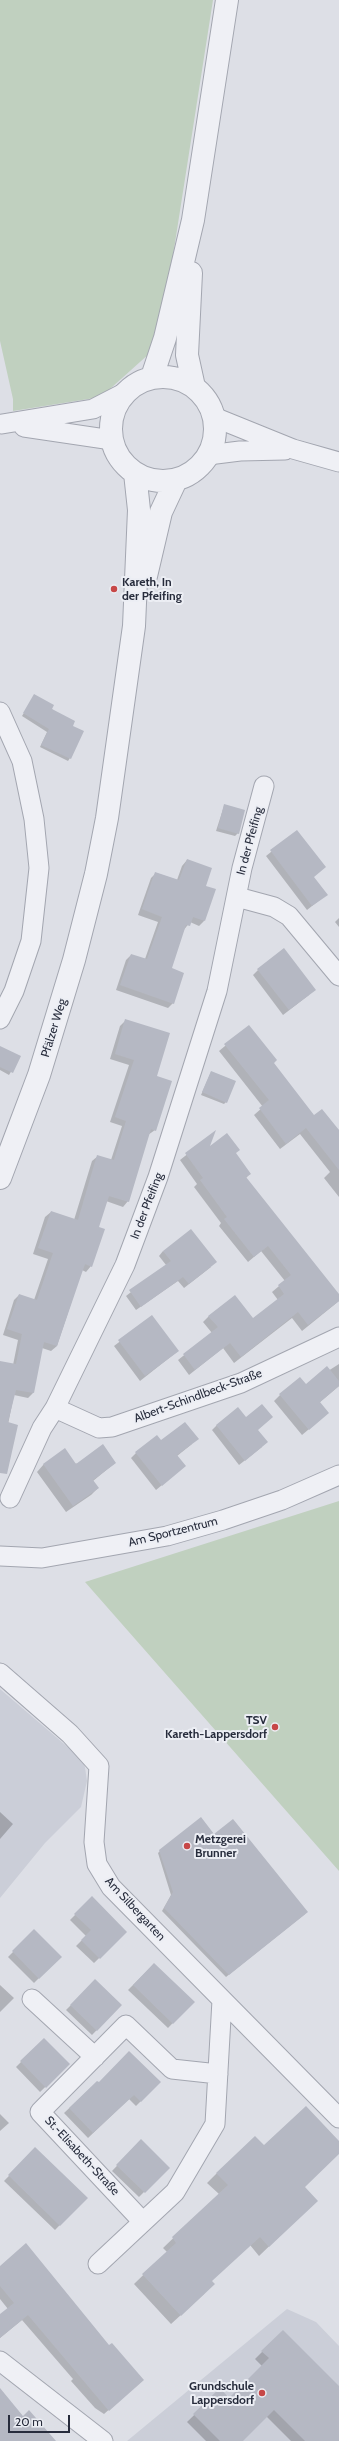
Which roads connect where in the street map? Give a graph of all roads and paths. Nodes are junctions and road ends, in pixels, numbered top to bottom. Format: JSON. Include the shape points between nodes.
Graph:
{"nodes":[{"id":1,"x":227,"y":0,"type":"edge"},
{"id":2,"x":193,"y":220,"type":"junction"},
{"id":3,"x":152,"y":377,"type":"junction"},
{"id":4,"x":194,"y":387,"type":"junction"},
{"id":5,"x":124,"y":394,"type":"junction"},
{"id":6,"x":214,"y":417,"type":"junction"},
{"id":7,"x":1,"y":424,"type":"edge"},
{"id":8,"x":112,"y":440,"type":"junction"},
{"id":9,"x":293,"y":449,"type":"junction"},
{"id":10,"x":208,"y":455,"type":"junction"},
{"id":11,"x":339,"y":462,"type":"edge"},
{"id":12,"x":135,"y":473,"type":"junction"},
{"id":13,"x":176,"y":480,"type":"junction"},
{"id":14,"x":134,"y":626,"type":"junction"},
{"id":15,"x":0,"y":712,"type":"edge"},
{"id":16,"x":264,"y":786,"type":"dead end"},
{"id":17,"x":237,"y":897,"type":"junction"},
{"id":18,"x":339,"y":976,"type":"edge"},
{"id":19,"x":0,"y":1019,"type":"edge"},
{"id":20,"x":0,"y":1178,"type":"edge"},
{"id":21,"x":339,"y":1337,"type":"edge"},
{"id":22,"x":55,"y":1408,"type":"junction"},
{"id":23,"x":339,"y":1475,"type":"edge"},
{"id":24,"x":10,"y":1498,"type":"dead end"},
{"id":25,"x":0,"y":1556,"type":"edge"},
{"id":26,"x":0,"y":1673,"type":"edge"},
{"id":27,"x":32,"y":1999,"type":"dead end"},
{"id":28,"x":222,"y":2000,"type":"junction"},
{"id":29,"x":95,"y":2057,"type":"junction"},
{"id":30,"x":218,"y":2074,"type":"junction"},
{"id":31,"x":339,"y":2118,"type":"edge"},
{"id":32,"x":143,"y":2222,"type":"junction"},
{"id":33,"x":98,"y":2264,"type":"dead end"},
{"id":34,"x":0,"y":2361,"type":"edge"},
{"id":35,"x":103,"y":2441,"type":"edge"}],
"edges":[{"from":1,"to":2,"type":"street"},
{"from":2,"to":3,"type":"street","via":[[165,338]]},
{"from":2,"to":4,"type":"street","via":[[187,355]]},
{"from":3,"to":4,"type":"street","via":[[181,380]]},
{"from":3,"to":5,"type":"street","via":[[137,383]]},
{"from":4,"to":6,"type":"street","via":[[203,395]]},
{"from":5,"to":7,"type":"street","via":[[93,408]]},
{"from":5,"to":8,"type":"street","via":[[115,407],[111,423]]},
{"from":6,"to":9,"type":"street"},
{"from":6,"to":10,"type":"street","via":[[213,444]]},
{"from":7,"to":8,"type":"street","via":[[59,430]]},
{"from":8,"to":12,"type":"street","via":[[117,453]]},
{"from":9,"to":10,"type":"street"},
{"from":9,"to":11,"type":"street"},
{"from":10,"to":13,"type":"street","via":[[194,470]]},
{"from":12,"to":13,"type":"street","via":[[148,479]]},
{"from":12,"to":14,"type":"street","via":[[139,510]]},
{"from":13,"to":14,"type":"street","via":[[161,512]]},
{"from":14,"to":20,"type":"street","name":"Pfälzer Weg","via":[[107,818],[96,874],[74,960],[39,1075]]},
{"from":15,"to":19,"type":"street","via":[[22,761],[34,819],[39,868],[31,941],[14,991]]},
{"from":16,"to":17,"type":"street","name":"In der Pfeifing"},
{"from":17,"to":18,"type":"street","via":[[274,907],[288,916]]},
{"from":17,"to":22,"type":"street","name":"In der Pfeifing","via":[[217,991],[158,1178],[125,1265]]},
{"from":21,"to":22,"type":"street","name":"Albert-Schindlbeck-Straße","via":[[241,1383],[112,1427],[98,1428]]},
{"from":22,"to":24,"type":"street","name":"In der Pfeifing","via":[[42,1428]]},
{"from":23,"to":25,"type":"street","name":"Am Sportzentrum","via":[[282,1500],[167,1536],[42,1558]]},
{"from":26,"to":28,"type":"street","name":"Am Silbergarten","via":[[70,1734],[100,1766],[94,1842],[96,1864],[111,1887]]},
{"from":27,"to":29,"type":"street"},
{"from":28,"to":30,"type":"street"},
{"from":28,"to":31,"type":"street","name":"Am Silbergarten"},
{"from":29,"to":30,"type":"street","name":"St.-Elisabeth-Straße","via":[[126,2025],[172,2069]]},
{"from":29,"to":32,"type":"street","name":"St.-Elisabeth-Straße","via":[[40,2112]]},
{"from":30,"to":32,"type":"street","via":[[215,2124],[175,2192]]},
{"from":32,"to":33,"type":"street"},
{"from":34,"to":35,"type":"street"}]}
